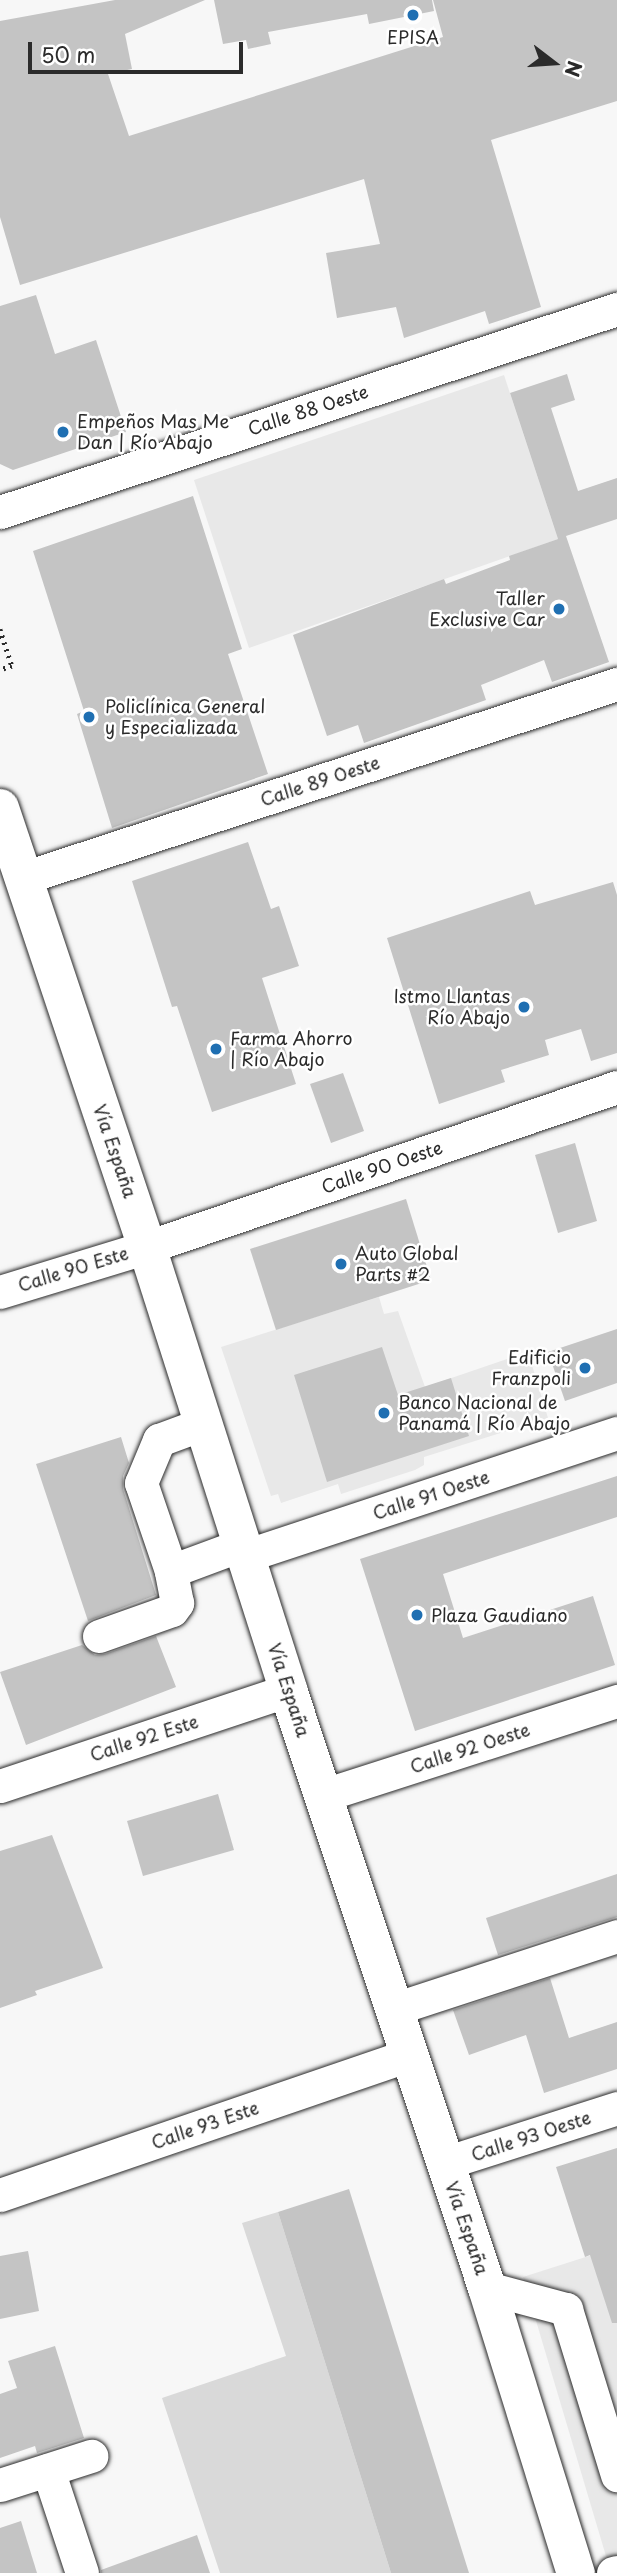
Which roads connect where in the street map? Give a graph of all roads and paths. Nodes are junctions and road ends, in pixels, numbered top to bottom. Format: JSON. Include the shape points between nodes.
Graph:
{"nodes":[{"id":1,"x":617,"y":309,"type":"edge"},
{"id":2,"x":0,"y":512,"type":"edge"},
{"id":3,"x":0,"y":629,"type":"edge"},
{"id":4,"x":0,"y":670,"type":"edge"},
{"id":5,"x":617,"y":684,"type":"edge"},
{"id":6,"x":0,"y":808,"type":"edge"},
{"id":7,"x":23,"y":878,"type":"junction"},
{"id":8,"x":617,"y":1087,"type":"edge"},
{"id":9,"x":147,"y":1247,"type":"junction"},
{"id":10,"x":0,"y":1292,"type":"edge"},
{"id":11,"x":202,"y":1424,"type":"junction"},
{"id":12,"x":617,"y":1433,"type":"edge"},
{"id":13,"x":243,"y":1551,"type":"junction"},
{"id":14,"x":171,"y":1571,"type":"junction"},
{"id":15,"x":99,"y":1636,"type":"dead end"},
{"id":16,"x":288,"y":1690,"type":"junction"},
{"id":17,"x":617,"y":1701,"type":"edge"},
{"id":18,"x":0,"y":1786,"type":"edge"},
{"id":19,"x":324,"y":1795,"type":"junction"},
{"id":20,"x":617,"y":1936,"type":"edge"},
{"id":21,"x":394,"y":2009,"type":"junction"},
{"id":22,"x":410,"y":2055,"type":"junction"},
{"id":23,"x":617,"y":2108,"type":"edge"},
{"id":24,"x":445,"y":2164,"type":"junction"},
{"id":25,"x":0,"y":2195,"type":"edge"},
{"id":26,"x":487,"y":2288,"type":"junction"},
{"id":27,"x":91,"y":2456,"type":"dead end"},
{"id":28,"x":48,"y":2470,"type":"junction"},
{"id":29,"x":617,"y":2475,"type":"edge"},
{"id":30,"x":0,"y":2485,"type":"edge"},
{"id":31,"x":82,"y":2573,"type":"edge"},
{"id":32,"x":576,"y":2573,"type":"edge"}],
"edges":[{"from":1,"to":2,"type":"street","name":"Calle 88 Oeste"},
{"from":3,"to":4,"type":"path","via":[[12,666]]},
{"from":5,"to":7,"type":"street","name":"Calle 89 Oeste"},
{"from":6,"to":7,"type":"main road","name":"Vía España"},
{"from":7,"to":9,"type":"main road","name":"Vía España"},
{"from":8,"to":9,"type":"street","name":"Calle 90 Oeste"},
{"from":9,"to":10,"type":"street","name":"Calle 90 Este"},
{"from":9,"to":11,"type":"main road","name":"Vía España"},
{"from":11,"to":13,"type":"main road","name":"Vía España"},
{"from":11,"to":14,"type":"street","via":[[159,1440],[141,1483]]},
{"from":12,"to":13,"type":"street","name":"Calle 91 Oeste"},
{"from":13,"to":14,"type":"street","name":"Calle 91 Oeste"},
{"from":13,"to":16,"type":"main road","name":"Vía España"},
{"from":14,"to":15,"type":"street","via":[[177,1596],[172,1610]]},
{"from":16,"to":18,"type":"street","name":"Calle 92 Este"},
{"from":16,"to":19,"type":"main road","name":"Vía España"},
{"from":17,"to":19,"type":"street","name":"Calle 92 Oeste"},
{"from":19,"to":21,"type":"main road","name":"Vía España"},
{"from":20,"to":21,"type":"street"},
{"from":21,"to":22,"type":"main road","name":"Vía España"},
{"from":22,"to":24,"type":"main road","name":"Vía España"},
{"from":22,"to":25,"type":"street","name":"Calle 93 Este"},
{"from":23,"to":24,"type":"street","name":"Calle 93 Oeste"},
{"from":24,"to":26,"type":"main road","name":"Vía España"},
{"from":26,"to":29,"type":"street","via":[[566,2308]]},
{"from":26,"to":32,"type":"main road","name":"Vía España"},
{"from":27,"to":28,"type":"street"},
{"from":28,"to":30,"type":"street"},
{"from":28,"to":31,"type":"street"}]}
